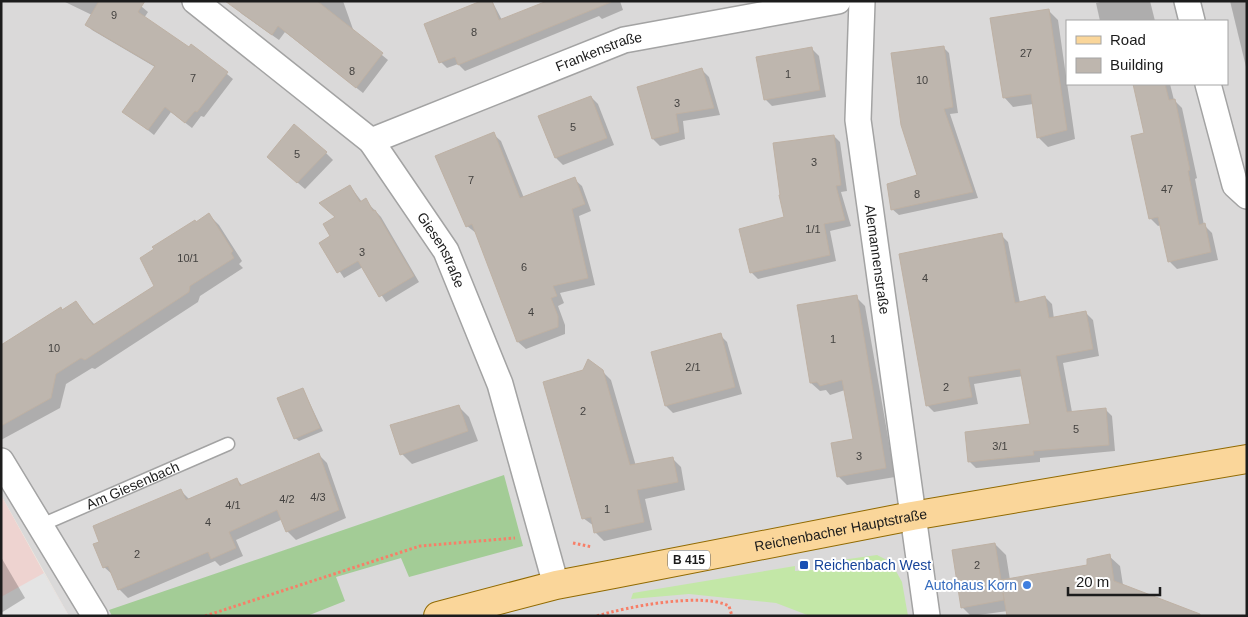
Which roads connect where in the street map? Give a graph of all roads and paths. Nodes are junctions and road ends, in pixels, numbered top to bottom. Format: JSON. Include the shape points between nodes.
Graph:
{"nodes":[{"id":1,"x":195,"y":1,"type":"edge"},
{"id":2,"x":838,"y":1,"type":"edge"},
{"id":3,"x":862,"y":1,"type":"edge"},
{"id":4,"x":1187,"y":1,"type":"edge"},
{"id":5,"x":1192,"y":20,"type":"edge"},
{"id":6,"x":1208,"y":85,"type":"edge"},
{"id":7,"x":371,"y":141,"type":"junction"},
{"id":8,"x":1247,"y":196,"type":"edge"},
{"id":9,"x":228,"y":444,"type":"dead end"},
{"id":10,"x":1247,"y":459,"type":"edge"},
{"id":11,"x":1,"y":462,"type":"edge"},
{"id":12,"x":912,"y":516,"type":"junction"},
{"id":13,"x":39,"y":526,"type":"junction"},
{"id":14,"x":542,"y":536,"type":"junction"},
{"id":15,"x":556,"y":585,"type":"junction"},
{"id":16,"x":95,"y":616,"type":"edge"},
{"id":17,"x":205,"y":616,"type":"edge"},
{"id":18,"x":438,"y":616,"type":"edge"},
{"id":19,"x":597,"y":616,"type":"edge"},
{"id":20,"x":732,"y":616,"type":"edge"},
{"id":21,"x":927,"y":616,"type":"edge"}],
"edges":[{"from":1,"to":7,"type":"street","name":"Giesenstraße"},
{"from":2,"to":7,"type":"street","name":"Frankenstraße","via":[[624,40]]},
{"from":3,"to":12,"type":"street","name":"Alemannenstraße","via":[[858,120]]},
{"from":4,"to":5,"type":"street"},
{"from":6,"to":8,"type":"street","via":[[1235,185]]},
{"from":7,"to":14,"type":"street","name":"Giesenstraße","via":[[446,251],[500,384]]},
{"from":9,"to":13,"type":"lane","name":"Am Giesenbach"},
{"from":10,"to":12,"type":"main road","name":"Reichenbacher Hauptstraße","number":"B 415"},
{"from":11,"to":13,"type":"street"},
{"from":12,"to":15,"type":"main road","name":"Reichenbacher Hauptstraße","number":"B 415"},
{"from":12,"to":21,"type":"street","name":"Alemannenstraße"},
{"from":13,"to":16,"type":"street"},
{"from":14,"to":15,"type":"street","name":"Giesenstraße"},
{"from":14,"to":17,"type":"path","via":[[420,546]]},
{"from":15,"to":18,"type":"main road","name":"Reichenbacher Hauptstraße","number":"B 415"},
{"from":19,"to":20,"type":"path","via":[[622,608],[691,601],[719,601],[729,606]]}]}
